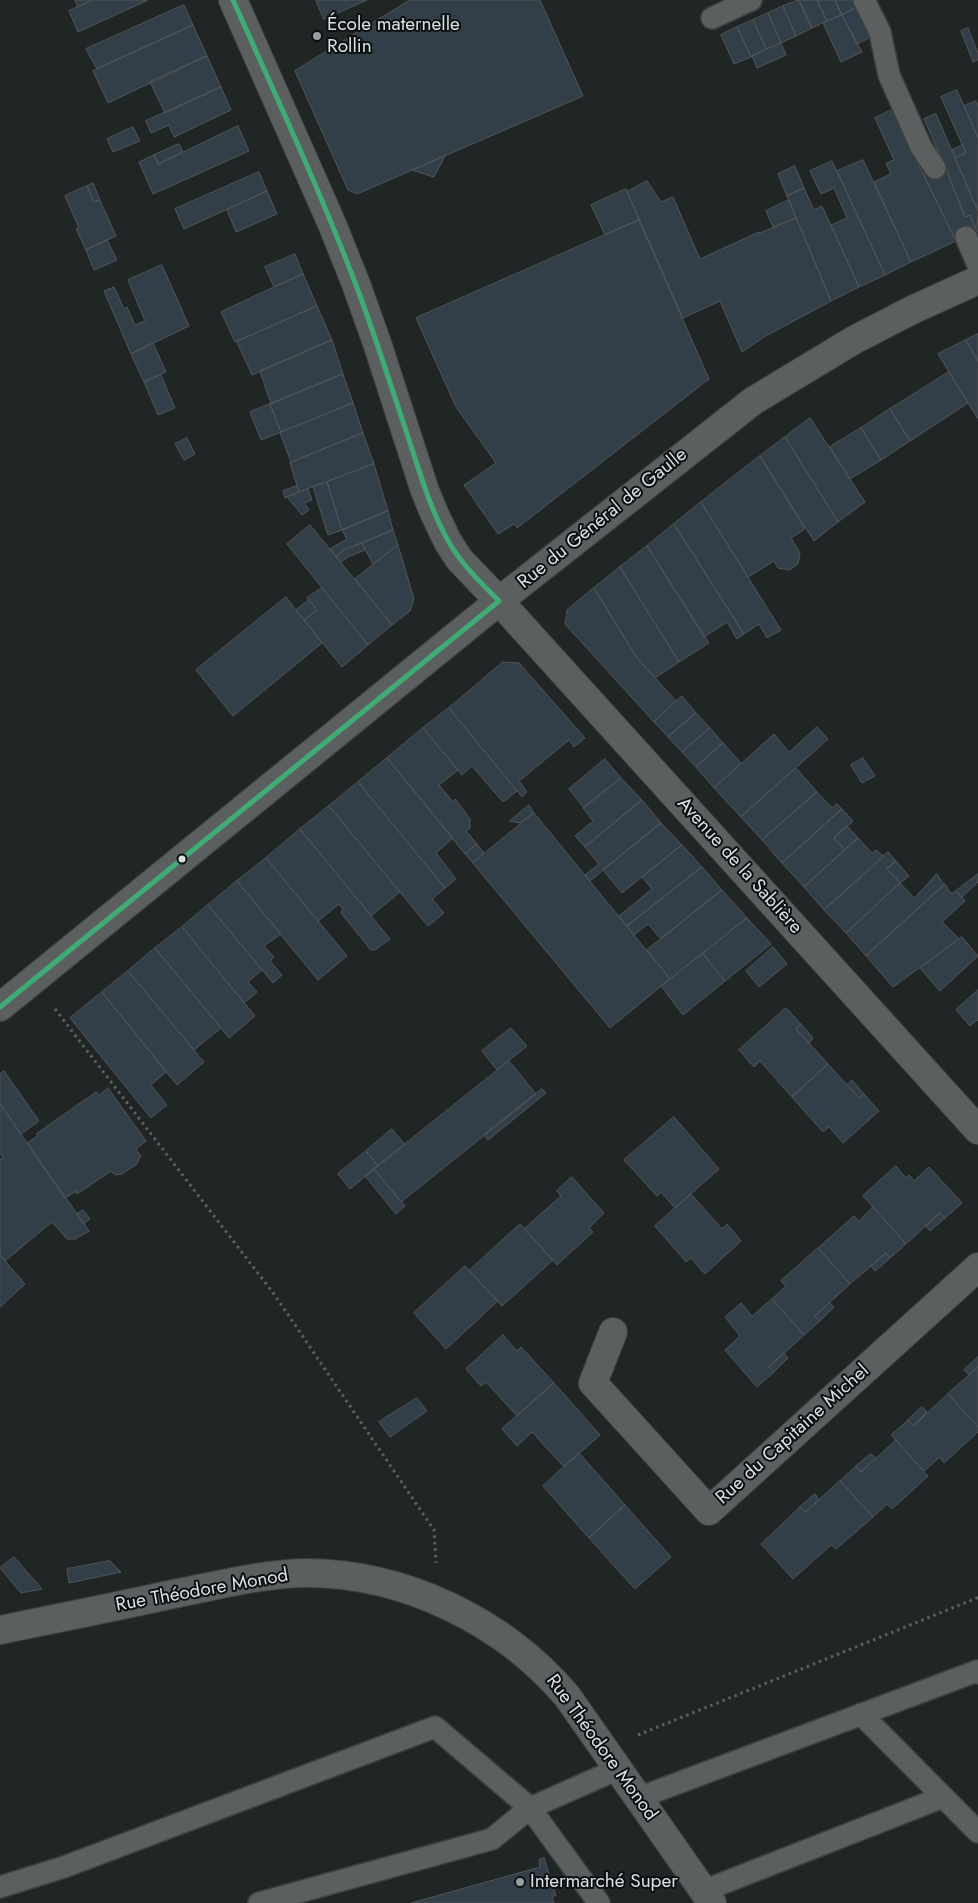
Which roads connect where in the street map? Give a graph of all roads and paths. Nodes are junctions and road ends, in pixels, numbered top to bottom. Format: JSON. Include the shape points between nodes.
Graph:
{"nodes":[{"id":1,"x":233,"y":0,"type":"edge"},
{"id":2,"x":751,"y":0,"type":"edge"},
{"id":3,"x":864,"y":0,"type":"edge"},
{"id":4,"x":712,"y":18,"type":"dead end"},
{"id":5,"x":935,"y":168,"type":"dead end"},
{"id":6,"x":966,"y":237,"type":"dead end"},
{"id":7,"x":978,"y":265,"type":"edge"},
{"id":8,"x":978,"y":280,"type":"edge"},
{"id":9,"x":499,"y":601,"type":"junction"},
{"id":10,"x":33,"y":981,"type":"junction"},
{"id":11,"x":0,"y":1008,"type":"edge"},
{"id":12,"x":978,"y":1130,"type":"edge"},
{"id":13,"x":978,"y":1268,"type":"edge"},
{"id":14,"x":613,"y":1332,"type":"dead end"},
{"id":15,"x":428,"y":1598,"type":"junction"},
{"id":16,"x":978,"y":1600,"type":"edge"},
{"id":17,"x":0,"y":1630,"type":"edge"},
{"id":18,"x":978,"y":1671,"type":"edge"},
{"id":19,"x":860,"y":1714,"type":"junction"},
{"id":20,"x":611,"y":1759,"type":"junction"},
{"id":21,"x":943,"y":1797,"type":"junction"},
{"id":22,"x":638,"y":1798,"type":"junction"},
{"id":23,"x":530,"y":1808,"type":"junction"},
{"id":24,"x":978,"y":1832,"type":"edge"},
{"id":25,"x":4,"y":1892,"type":"edge"},
{"id":26,"x":707,"y":1897,"type":"edge"},
{"id":27,"x":259,"y":1903,"type":"edge"},
{"id":28,"x":599,"y":1903,"type":"edge"}],
"edges":[{"from":1,"to":9,"type":"street","name":"Avenue de la Sablière","via":[[356,284],[436,515],[459,559]]},
{"from":2,"to":4,"type":"lane"},
{"from":3,"to":5,"type":"lane","via":[[880,32],[889,75],[921,147]]},
{"from":6,"to":7,"type":"lane"},
{"from":8,"to":9,"type":"street","name":"Rue du Général de Gaulle","via":[[854,340],[753,401]]},
{"from":9,"to":10,"type":"street","name":"Rue du Général de Gaulle"},
{"from":9,"to":12,"type":"street","name":"Avenue de la Sablière"},
{"from":10,"to":11,"type":"street","name":"Rue du Général de Gaulle"},
{"from":10,"to":15,"type":"path","via":[[274,1294],[434,1530],[437,1559]]},
{"from":13,"to":14,"type":"street","name":"Rue du Capitaine Michel","via":[[709,1511],[593,1382]]},
{"from":15,"to":17,"type":"street","name":"Rue Théodore Monod","via":[[362,1577],[291,1574],[213,1586]]},
{"from":15,"to":20,"type":"street","name":"Rue Théodore Monod","via":[[478,1622],[531,1658],[567,1696]]},
{"from":16,"to":20,"type":"path"},
{"from":18,"to":19,"type":"lane"},
{"from":19,"to":21,"type":"lane"},
{"from":19,"to":22,"type":"lane"},
{"from":20,"to":22,"type":"street","name":"Rue Théodore Monod"},
{"from":20,"to":23,"type":"lane"},
{"from":21,"to":24,"type":"lane"},
{"from":21,"to":26,"type":"lane"},
{"from":22,"to":26,"type":"street","name":"Rue Théodore Monod"},
{"from":23,"to":25,"type":"lane","via":[[434,1727]]},
{"from":23,"to":27,"type":"lane","via":[[492,1839]]},
{"from":23,"to":28,"type":"lane"}]}
